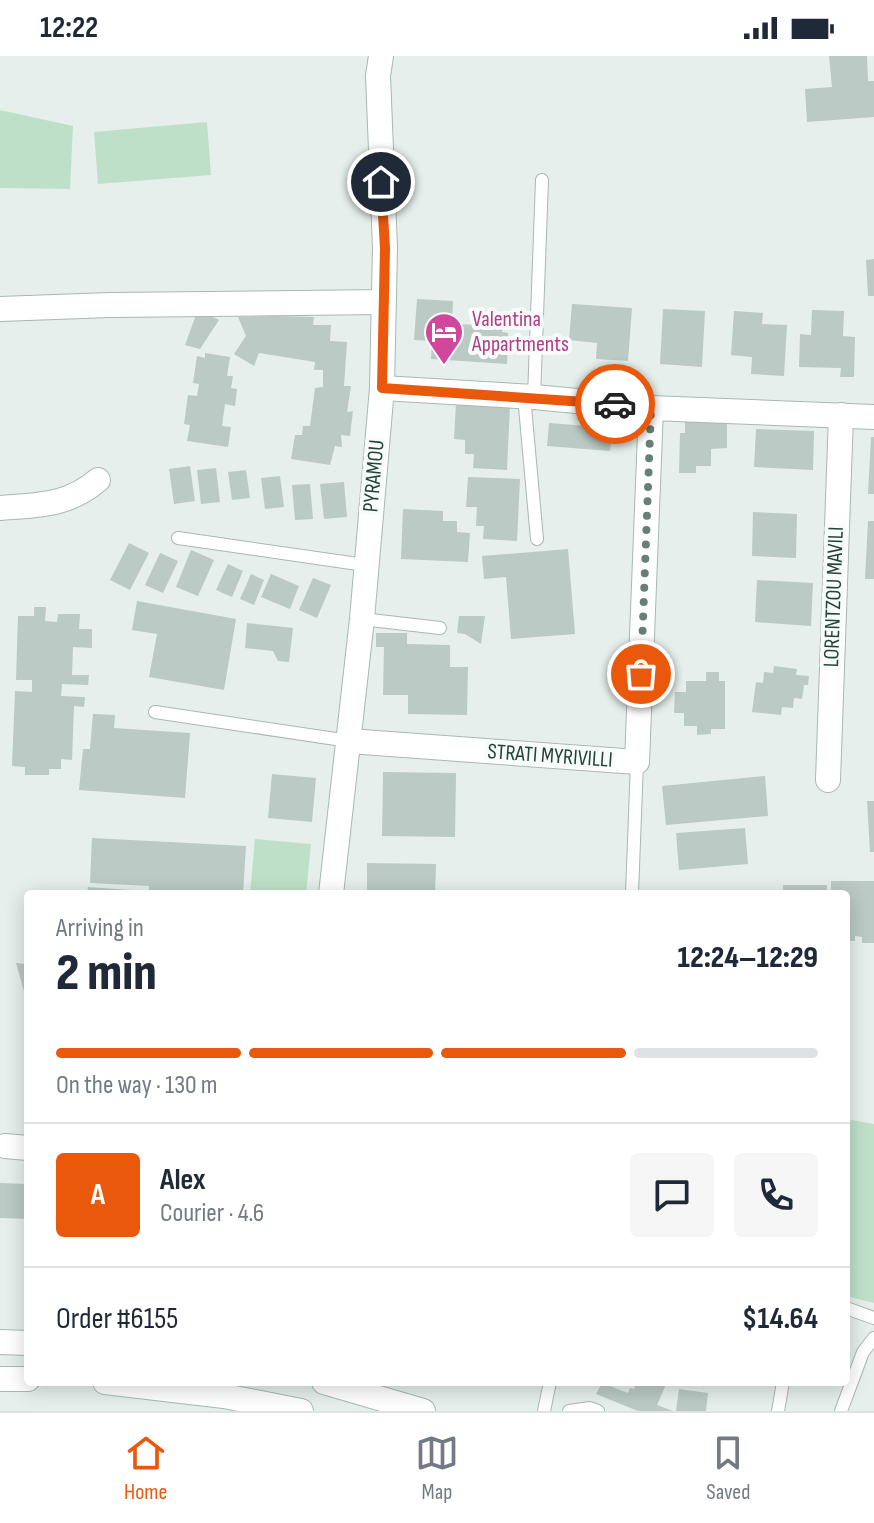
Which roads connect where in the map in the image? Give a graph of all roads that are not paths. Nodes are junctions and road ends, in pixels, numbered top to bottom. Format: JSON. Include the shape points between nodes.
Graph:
{"nodes":[{"id":1,"x":381,"y":56,"type":"edge"},
{"id":2,"x":542,"y":180,"type":"dead end"},
{"id":3,"x":383,"y":302,"type":"junction"},
{"id":4,"x":0,"y":309,"type":"edge"},
{"id":5,"x":382,"y":388,"type":"junction"},
{"id":6,"x":529,"y":397,"type":"junction"},
{"id":7,"x":651,"y":408,"type":"junction"},
{"id":8,"x":841,"y":415,"type":"junction"},
{"id":9,"x":874,"y":417,"type":"edge"},
{"id":10,"x":98,"y":480,"type":"dead end"},
{"id":11,"x":0,"y":508,"type":"edge"},
{"id":12,"x":178,"y":538,"type":"dead end"},
{"id":13,"x":537,"y":539,"type":"dead end"},
{"id":14,"x":365,"y":565,"type":"junction"},
{"id":15,"x":362,"y":619,"type":"junction"},
{"id":16,"x":440,"y":628,"type":"dead end"},
{"id":17,"x":155,"y":712,"type":"dead end"},
{"id":18,"x":349,"y":741,"type":"junction"},
{"id":19,"x":637,"y":762,"type":"junction"},
{"id":20,"x":828,"y":780,"type":"dead end"},
{"id":21,"x":331,"y":890,"type":"edge"},
{"id":22,"x":632,"y":890,"type":"edge"},
{"id":23,"x":850,"y":1309,"type":"edge"},
{"id":24,"x":874,"y":1318,"type":"edge"},
{"id":25,"x":874,"y":1338,"type":"edge"},
{"id":26,"x":0,"y":1342,"type":"edge"},
{"id":27,"x":24,"y":1343,"type":"edge"},
{"id":28,"x":0,"y":1379,"type":"edge"},
{"id":29,"x":24,"y":1379,"type":"edge"},
{"id":30,"x":139,"y":1386,"type":"edge"},
{"id":31,"x":338,"y":1386,"type":"edge"},
{"id":32,"x":549,"y":1386,"type":"edge"},
{"id":33,"x":782,"y":1386,"type":"edge"},
{"id":34,"x":301,"y":1411,"type":"edge"},
{"id":35,"x":423,"y":1411,"type":"edge"},
{"id":36,"x":544,"y":1411,"type":"edge"},
{"id":37,"x":569,"y":1411,"type":"edge"},
{"id":38,"x":598,"y":1411,"type":"edge"},
{"id":39,"x":778,"y":1411,"type":"edge"},
{"id":40,"x":841,"y":1411,"type":"edge"}],
"edges":[{"from":1,"to":3,"type":"street","name":"PYRAMOU"},
{"from":2,"to":6,"type":"lane"},
{"from":3,"to":4,"type":"street"},
{"from":3,"to":5,"type":"street","name":"PYRAMOU"},
{"from":5,"to":6,"type":"street"},
{"from":5,"to":14,"type":"street","name":"PYRAMOU"},
{"from":6,"to":7,"type":"street"},
{"from":6,"to":13,"type":"lane"},
{"from":7,"to":8,"type":"street"},
{"from":7,"to":19,"type":"street","name":"STRATI MYRIVILLI"},
{"from":8,"to":9,"type":"street"},
{"from":8,"to":20,"type":"street","name":"LORENTZOU MAVILI"},
{"from":10,"to":11,"type":"street","via":[[59,502]]},
{"from":12,"to":14,"type":"lane"},
{"from":14,"to":15,"type":"street","name":"PYRAMOU"},
{"from":15,"to":16,"type":"lane"},
{"from":15,"to":18,"type":"street","name":"PYRAMOU"},
{"from":17,"to":18,"type":"lane"},
{"from":18,"to":19,"type":"street","name":"STRATI MYRIVILLI"},
{"from":18,"to":21,"type":"street","name":"PYRAMOU"},
{"from":19,"to":22,"type":"lane"},
{"from":23,"to":24,"type":"lane"},
{"from":25,"to":40,"type":"lane","via":[[863,1352]]},
{"from":26,"to":27,"type":"street"},
{"from":28,"to":29,"type":"street"},
{"from":30,"to":34,"type":"street"},
{"from":31,"to":35,"type":"street"},
{"from":32,"to":36,"type":"lane"},
{"from":33,"to":39,"type":"lane"},
{"from":37,"to":38,"type":"lane"}]}
